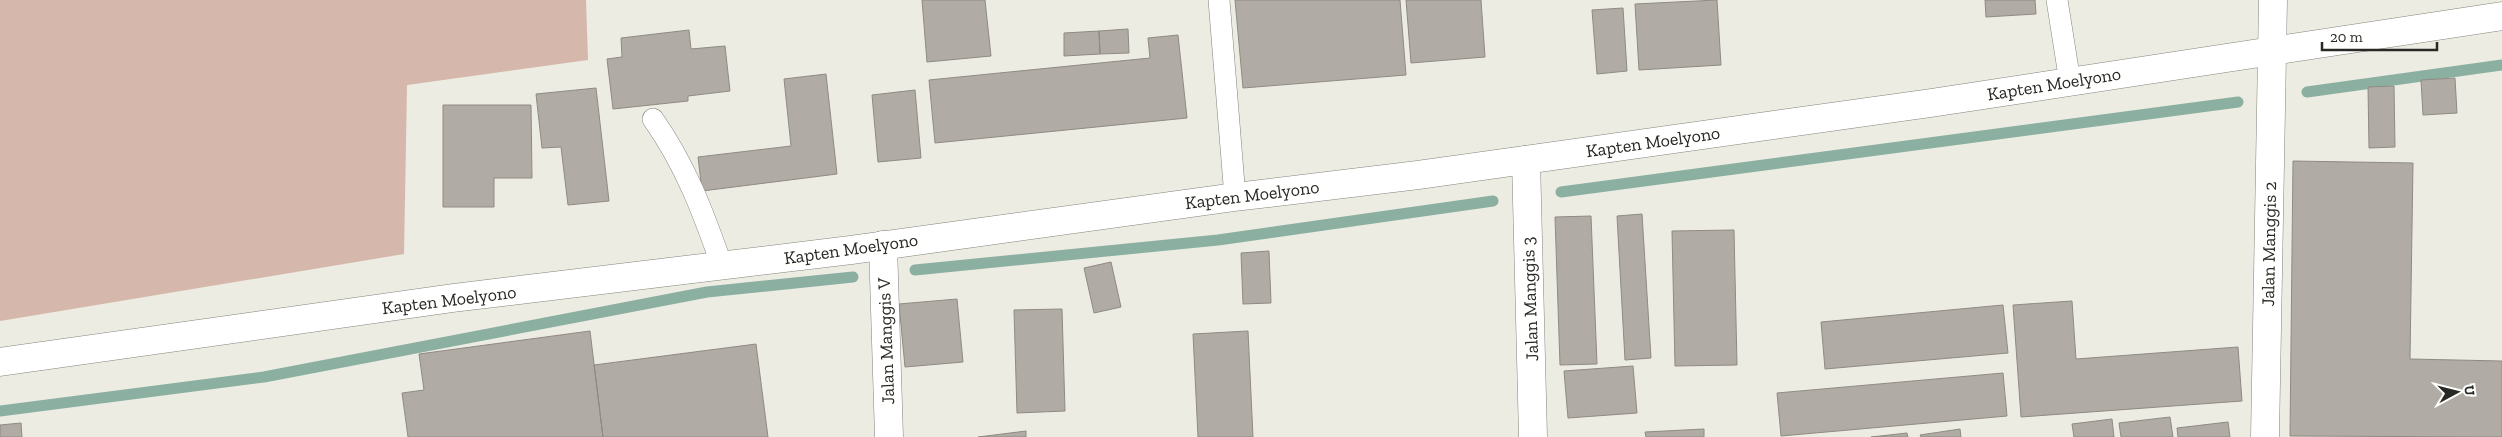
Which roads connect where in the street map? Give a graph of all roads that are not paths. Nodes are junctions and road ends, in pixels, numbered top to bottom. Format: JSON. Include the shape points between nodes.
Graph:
{"nodes":[{"id":1,"x":1219,"y":0,"type":"edge"},
{"id":2,"x":2056,"y":0,"type":"edge"},
{"id":3,"x":2273,"y":0,"type":"edge"},
{"id":4,"x":2502,"y":16,"type":"edge"},
{"id":5,"x":2273,"y":51,"type":"junction"},
{"id":6,"x":2070,"y":82,"type":"junction"},
{"id":7,"x":653,"y":119,"type":"dead end"},
{"id":8,"x":1526,"y":160,"type":"junction"},
{"id":9,"x":1235,"y":196,"type":"junction"},
{"id":10,"x":883,"y":245,"type":"junction"},
{"id":11,"x":722,"y":266,"type":"junction"},
{"id":12,"x":0,"y":362,"type":"edge"},
{"id":13,"x":889,"y":437,"type":"edge"},
{"id":14,"x":1534,"y":437,"type":"edge"},
{"id":15,"x":2266,"y":437,"type":"edge"}],
"edges":[{"from":1,"to":9,"type":"lane"},
{"from":2,"to":6,"type":"lane"},
{"from":3,"to":5,"type":"street","name":"Jalan Manggis 2"},
{"from":4,"to":5,"type":"street","name":"Kapten Moelyono"},
{"from":5,"to":6,"type":"street","name":"Kapten Moelyono"},
{"from":5,"to":15,"type":"street","name":"Jalan Manggis 2"},
{"from":6,"to":8,"type":"street","name":"Kapten Moelyono"},
{"from":7,"to":11,"type":"lane","via":[[695,191]]},
{"from":8,"to":9,"type":"street","name":"Kapten Moelyono"},
{"from":8,"to":14,"type":"street","name":"Jalan Manggis 3"},
{"from":9,"to":10,"type":"street","name":"Kapten Moelyono"},
{"from":10,"to":11,"type":"street","name":"Kapten Moelyono"},
{"from":10,"to":13,"type":"street","name":"Jalan Manggis V"},
{"from":11,"to":12,"type":"street","name":"Kapten Moelyono","via":[[453,298]]}]}
